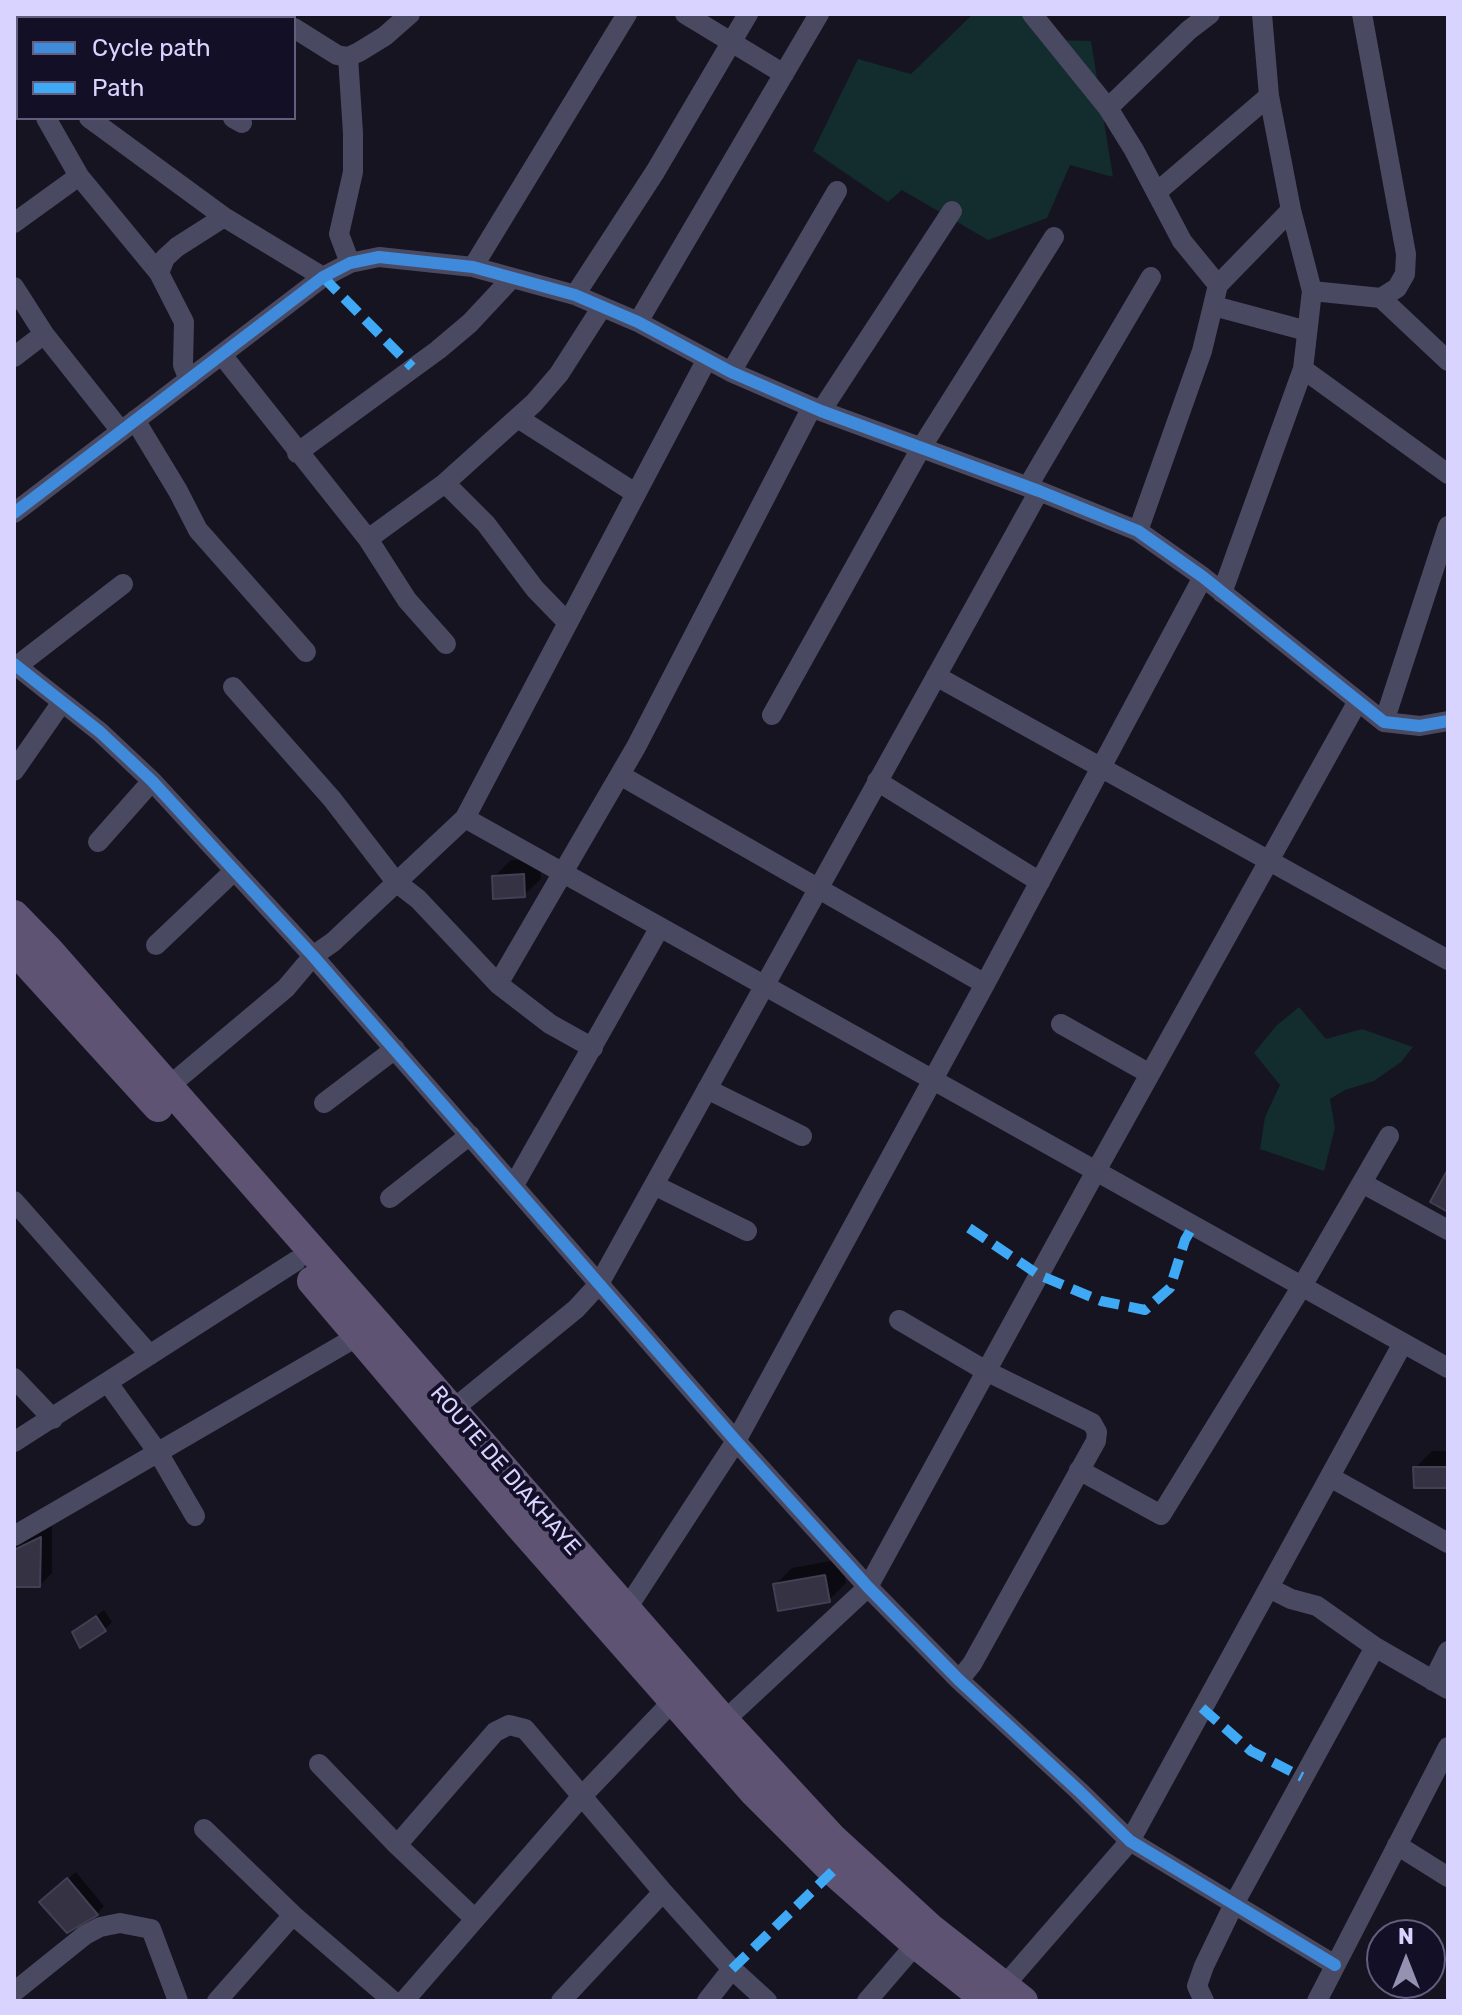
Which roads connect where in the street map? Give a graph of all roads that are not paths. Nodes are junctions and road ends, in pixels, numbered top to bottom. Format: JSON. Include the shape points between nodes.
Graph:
{"nodes":[{"id":1,"x":410,"y":14,"type":"edge"},
{"id":2,"x":627,"y":14,"type":"edge"},
{"id":3,"x":685,"y":14,"type":"edge"},
{"id":4,"x":748,"y":14,"type":"edge"},
{"id":5,"x":819,"y":14,"type":"edge"},
{"id":6,"x":1032,"y":14,"type":"edge"},
{"id":7,"x":1210,"y":14,"type":"edge"},
{"id":8,"x":1262,"y":14,"type":"edge"},
{"id":9,"x":1362,"y":14,"type":"edge"},
{"id":10,"x":296,"y":29,"type":"edge"},
{"id":11,"x":731,"y":42,"type":"junction"},
{"id":12,"x":348,"y":57,"type":"junction"},
{"id":13,"x":784,"y":74,"type":"junction"},
{"id":14,"x":1269,"y":96,"type":"junction"},
{"id":15,"x":1108,"y":108,"type":"junction"},
{"id":16,"x":47,"y":120,"type":"edge"},
{"id":17,"x":92,"y":120,"type":"edge"},
{"id":18,"x":79,"y":176,"type":"junction"},
{"id":19,"x":837,"y":191,"type":"dead end"},
{"id":20,"x":1157,"y":192,"type":"junction"},
{"id":21,"x":1291,"y":210,"type":"junction"},
{"id":22,"x":952,"y":211,"type":"dead end"},
{"id":23,"x":224,"y":217,"type":"junction"},
{"id":24,"x":16,"y":218,"type":"edge"},
{"id":25,"x":1054,"y":237,"type":"dead end"},
{"id":26,"x":350,"y":263,"type":"junction"},
{"id":27,"x":473,"y":267,"type":"junction"},
{"id":28,"x":159,"y":273,"type":"junction"},
{"id":29,"x":323,"y":277,"type":"junction"},
{"id":30,"x":1151,"y":277,"type":"dead end"},
{"id":31,"x":512,"y":278,"type":"junction"},
{"id":32,"x":1218,"y":285,"type":"junction"},
{"id":33,"x":14,"y":287,"type":"edge"},
{"id":34,"x":1312,"y":291,"type":"junction"},
{"id":35,"x":575,"y":295,"type":"junction"},
{"id":36,"x":1381,"y":298,"type":"junction"},
{"id":37,"x":1214,"y":306,"type":"junction"},
{"id":38,"x":602,"y":307,"type":"junction"},
{"id":39,"x":638,"y":322,"type":"junction"},
{"id":40,"x":1307,"y":331,"type":"junction"},
{"id":41,"x":44,"y":334,"type":"junction"},
{"id":42,"x":222,"y":355,"type":"junction"},
{"id":43,"x":14,"y":357,"type":"edge"},
{"id":44,"x":707,"y":359,"type":"junction"},
{"id":45,"x":1448,"y":361,"type":"edge"},
{"id":46,"x":1303,"y":369,"type":"junction"},
{"id":47,"x":731,"y":372,"type":"junction"},
{"id":48,"x":189,"y":380,"type":"junction"},
{"id":49,"x":817,"y":409,"type":"junction"},
{"id":50,"x":518,"y":418,"type":"junction"},
{"id":51,"x":128,"y":426,"type":"junction"},
{"id":52,"x":921,"y":448,"type":"junction"},
{"id":53,"x":297,"y":453,"type":"junction"},
{"id":54,"x":1448,"y":474,"type":"edge"},
{"id":55,"x":445,"y":483,"type":"junction"},
{"id":56,"x":1034,"y":488,"type":"junction"},
{"id":57,"x":635,"y":493,"type":"junction"},
{"id":58,"x":14,"y":513,"type":"edge"},
{"id":59,"x":1448,"y":526,"type":"edge"},
{"id":60,"x":1138,"y":531,"type":"junction"},
{"id":61,"x":368,"y":539,"type":"junction"},
{"id":62,"x":1203,"y":577,"type":"junction"},
{"id":63,"x":123,"y":584,"type":"dead end"},
{"id":64,"x":1222,"y":593,"type":"junction"},
{"id":65,"x":568,"y":623,"type":"junction"},
{"id":66,"x":446,"y":644,"type":"dead end"},
{"id":67,"x":306,"y":652,"type":"dead end"},
{"id":68,"x":16,"y":665,"type":"edge"},
{"id":69,"x":936,"y":676,"type":"junction"},
{"id":70,"x":233,"y":687,"type":"dead end"},
{"id":71,"x":1358,"y":701,"type":"junction"},
{"id":72,"x":62,"y":702,"type":"junction"},
{"id":73,"x":772,"y":715,"type":"dead end"},
{"id":74,"x":1448,"y":721,"type":"edge"},
{"id":75,"x":1384,"y":722,"type":"junction"},
{"id":76,"x":1101,"y":768,"type":"junction"},
{"id":77,"x":14,"y":771,"type":"edge"},
{"id":78,"x":620,"y":775,"type":"junction"},
{"id":79,"x":152,"y":781,"type":"junction"},
{"id":80,"x":877,"y":781,"type":"junction"},
{"id":81,"x":465,"y":818,"type":"junction"},
{"id":82,"x":98,"y":842,"type":"dead end"},
{"id":83,"x":1269,"y":861,"type":"junction"},
{"id":84,"x":234,"y":871,"type":"junction"},
{"id":85,"x":564,"y":874,"type":"junction"},
{"id":86,"x":396,"y":882,"type":"junction"},
{"id":87,"x":1040,"y":882,"type":"junction"},
{"id":88,"x":818,"y":888,"type":"junction"},
{"id":89,"x":14,"y":915,"type":"edge"},
{"id":90,"x":660,"y":927,"type":"junction"},
{"id":91,"x":156,"y":945,"type":"dead end"},
{"id":92,"x":14,"y":949,"type":"edge"},
{"id":93,"x":313,"y":956,"type":"junction"},
{"id":94,"x":1448,"y":960,"type":"edge"},
{"id":95,"x":498,"y":984,"type":"junction"},
{"id":96,"x":985,"y":984,"type":"junction"},
{"id":97,"x":764,"y":985,"type":"junction"},
{"id":98,"x":1061,"y":1024,"type":"dead end"},
{"id":99,"x":593,"y":1048,"type":"junction"},
{"id":100,"x":395,"y":1049,"type":"junction"},
{"id":101,"x":1150,"y":1074,"type":"junction"},
{"id":102,"x":933,"y":1080,"type":"junction"},
{"id":103,"x":168,"y":1087,"type":"junction"},
{"id":104,"x":707,"y":1089,"type":"junction"},
{"id":105,"x":324,"y":1103,"type":"dead end"},
{"id":106,"x":470,"y":1135,"type":"junction"},
{"id":107,"x":802,"y":1136,"type":"dead end"},
{"id":108,"x":1389,"y":1136,"type":"dead end"},
{"id":109,"x":1096,"y":1171,"type":"junction"},
{"id":110,"x":1362,"y":1183,"type":"junction"},
{"id":111,"x":514,"y":1185,"type":"junction"},
{"id":112,"x":654,"y":1185,"type":"junction"},
{"id":113,"x":390,"y":1198,"type":"dead end"},
{"id":114,"x":14,"y":1201,"type":"edge"},
{"id":115,"x":1448,"y":1230,"type":"edge"},
{"id":116,"x":747,"y":1231,"type":"dead end"},
{"id":117,"x":296,"y":1261,"type":"junction"},
{"id":118,"x":599,"y":1284,"type":"junction"},
{"id":119,"x":1302,"y":1286,"type":"junction"},
{"id":120,"x":899,"y":1320,"type":"dead end"},
{"id":121,"x":358,"y":1336,"type":"junction"},
{"id":122,"x":1403,"y":1343,"type":"junction"},
{"id":123,"x":150,"y":1355,"type":"junction"},
{"id":124,"x":1448,"y":1368,"type":"edge"},
{"id":125,"x":986,"y":1371,"type":"junction"},
{"id":126,"x":14,"y":1378,"type":"edge"},
{"id":127,"x":108,"y":1383,"type":"junction"},
{"id":128,"x":452,"y":1410,"type":"junction"},
{"id":129,"x":53,"y":1419,"type":"junction"},
{"id":130,"x":736,"y":1441,"type":"junction"},
{"id":131,"x":14,"y":1442,"type":"edge"},
{"id":132,"x":159,"y":1454,"type":"junction"},
{"id":133,"x":1079,"y":1470,"type":"junction"},
{"id":134,"x":1330,"y":1477,"type":"junction"},
{"id":135,"x":195,"y":1516,"type":"dead end"},
{"id":136,"x":14,"y":1536,"type":"edge"},
{"id":137,"x":1448,"y":1543,"type":"edge"},
{"id":138,"x":868,"y":1587,"type":"junction"},
{"id":139,"x":1269,"y":1588,"type":"junction"},
{"id":140,"x":619,"y":1621,"type":"junction"},
{"id":141,"x":1375,"y":1647,"type":"junction"},
{"id":142,"x":1448,"y":1651,"type":"edge"},
{"id":143,"x":959,"y":1680,"type":"junction"},
{"id":144,"x":1441,"y":1685,"type":"edge"},
{"id":145,"x":672,"y":1702,"type":"junction"},
{"id":146,"x":724,"y":1721,"type":"junction"},
{"id":147,"x":1448,"y":1747,"type":"edge"},
{"id":148,"x":319,"y":1764,"type":"dead end"},
{"id":149,"x":582,"y":1796,"type":"junction"},
{"id":150,"x":204,"y":1829,"type":"dead end"},
{"id":151,"x":1130,"y":1841,"type":"junction"},
{"id":152,"x":397,"y":1845,"type":"junction"},
{"id":153,"x":1397,"y":1845,"type":"junction"},
{"id":154,"x":1448,"y":1877,"type":"edge"},
{"id":155,"x":663,"y":1892,"type":"junction"},
{"id":156,"x":1234,"y":1904,"type":"junction"},
{"id":157,"x":293,"y":1915,"type":"junction"},
{"id":158,"x":475,"y":1919,"type":"junction"},
{"id":159,"x":923,"y":1936,"type":"junction"},
{"id":160,"x":1335,"y":1965,"type":"junction"},
{"id":161,"x":732,"y":1969,"type":"junction"},
{"id":162,"x":14,"y":1992,"type":"edge"},
{"id":163,"x":1005,"y":1996,"type":"edge"},
{"id":164,"x":570,"y":1998,"type":"edge"},
{"id":165,"x":178,"y":2001,"type":"edge"},
{"id":166,"x":218,"y":2001,"type":"edge"},
{"id":167,"x":393,"y":2001,"type":"edge"},
{"id":168,"x":404,"y":2001,"type":"edge"},
{"id":169,"x":707,"y":2001,"type":"edge"},
{"id":170,"x":767,"y":2001,"type":"edge"},
{"id":171,"x":867,"y":2001,"type":"edge"},
{"id":172,"x":1204,"y":2001,"type":"edge"},
{"id":173,"x":1317,"y":2001,"type":"edge"}],
"edges":[{"from":1,"to":12,"type":"street"},
{"from":2,"to":27,"type":"street"},
{"from":3,"to":11,"type":"street"},
{"from":4,"to":11,"type":"street"},
{"from":5,"to":13,"type":"street"},
{"from":6,"to":15,"type":"street"},
{"from":7,"to":15,"type":"street"},
{"from":8,"to":14,"type":"street"},
{"from":9,"to":36,"type":"street","via":[[1406,254],[1405,274],[1397,288]]},
{"from":10,"to":12,"type":"street"},
{"from":11,"to":13,"type":"street"},
{"from":11,"to":35,"type":"street"},
{"from":12,"to":26,"type":"street","via":[[353,172],[339,234]]},
{"from":13,"to":39,"type":"street"},
{"from":14,"to":20,"type":"street"},
{"from":14,"to":21,"type":"street"},
{"from":15,"to":20,"type":"street"},
{"from":16,"to":18,"type":"street"},
{"from":17,"to":23,"type":"street"},
{"from":18,"to":24,"type":"street"},
{"from":18,"to":28,"type":"street"},
{"from":19,"to":47,"type":"street"},
{"from":20,"to":32,"type":"street","via":[[1182,241]]},
{"from":21,"to":32,"type":"street"},
{"from":21,"to":34,"type":"street"},
{"from":22,"to":49,"type":"street"},
{"from":23,"to":28,"type":"street","via":[[177,247]]},
{"from":23,"to":29,"type":"street"},
{"from":25,"to":52,"type":"street"},
{"from":26,"to":27,"type":"street","via":[[379,257]]},
{"from":26,"to":29,"type":"street"},
{"from":27,"to":31,"type":"street"},
{"from":28,"to":48,"type":"street","via":[[184,322],[183,365]]},
{"from":29,"to":42,"type":"street"},
{"from":30,"to":56,"type":"street"},
{"from":31,"to":35,"type":"street"},
{"from":31,"to":53,"type":"street","via":[[438,350]]},
{"from":32,"to":37,"type":"street"},
{"from":33,"to":41,"type":"street"},
{"from":34,"to":36,"type":"street"},
{"from":34,"to":40,"type":"street"},
{"from":35,"to":38,"type":"street"},
{"from":36,"to":45,"type":"street"},
{"from":37,"to":40,"type":"street"},
{"from":37,"to":60,"type":"street"},
{"from":38,"to":39,"type":"street"},
{"from":38,"to":50,"type":"street","via":[[559,374]]},
{"from":39,"to":44,"type":"street"},
{"from":40,"to":46,"type":"street"},
{"from":41,"to":43,"type":"street"},
{"from":41,"to":51,"type":"street"},
{"from":42,"to":48,"type":"street"},
{"from":42,"to":53,"type":"street"},
{"from":44,"to":47,"type":"street"},
{"from":44,"to":57,"type":"street"},
{"from":46,"to":54,"type":"street"},
{"from":46,"to":64,"type":"street"},
{"from":47,"to":49,"type":"street"},
{"from":48,"to":51,"type":"street"},
{"from":49,"to":52,"type":"street"},
{"from":49,"to":78,"type":"street"},
{"from":50,"to":55,"type":"street"},
{"from":50,"to":57,"type":"street"},
{"from":51,"to":58,"type":"street"},
{"from":51,"to":67,"type":"street","via":[[178,491],[198,530]]},
{"from":52,"to":56,"type":"street"},
{"from":52,"to":73,"type":"street"},
{"from":53,"to":61,"type":"street"},
{"from":55,"to":61,"type":"street"},
{"from":55,"to":65,"type":"street"},
{"from":56,"to":60,"type":"street"},
{"from":56,"to":69,"type":"street"},
{"from":57,"to":65,"type":"street"},
{"from":59,"to":75,"type":"street"},
{"from":60,"to":62,"type":"street"},
{"from":61,"to":66,"type":"street","via":[[407,600]]},
{"from":62,"to":64,"type":"street"},
{"from":62,"to":76,"type":"street"},
{"from":63,"to":68,"type":"street"},
{"from":64,"to":71,"type":"street"},
{"from":65,"to":81,"type":"street"},
{"from":68,"to":72,"type":"street"},
{"from":69,"to":76,"type":"street"},
{"from":69,"to":80,"type":"street"},
{"from":70,"to":86,"type":"street","via":[[332,799]]},
{"from":71,"to":75,"type":"street"},
{"from":71,"to":83,"type":"street"},
{"from":72,"to":77,"type":"street"},
{"from":72,"to":79,"type":"street"},
{"from":74,"to":75,"type":"street","via":[[1420,726]]},
{"from":76,"to":83,"type":"street"},
{"from":76,"to":87,"type":"street"},
{"from":78,"to":85,"type":"street"},
{"from":78,"to":88,"type":"street"},
{"from":79,"to":82,"type":"street"},
{"from":79,"to":84,"type":"street"},
{"from":80,"to":87,"type":"street"},
{"from":80,"to":88,"type":"street"},
{"from":81,"to":85,"type":"street"},
{"from":81,"to":86,"type":"street"},
{"from":83,"to":94,"type":"street"},
{"from":83,"to":101,"type":"street"},
{"from":84,"to":91,"type":"street"},
{"from":84,"to":93,"type":"street"},
{"from":85,"to":90,"type":"street"},
{"from":85,"to":95,"type":"street"},
{"from":86,"to":93,"type":"street"},
{"from":86,"to":95,"type":"street"},
{"from":87,"to":96,"type":"street"},
{"from":88,"to":96,"type":"street"},
{"from":88,"to":97,"type":"street"},
{"from":89,"to":103,"type":"main road","name":"ROUTE DE DIAKHAYE"},
{"from":90,"to":97,"type":"street"},
{"from":90,"to":99,"type":"street"},
{"from":92,"to":117,"type":"main road","name":"ROUTE DE DIAKHAYE"},
{"from":93,"to":100,"type":"street"},
{"from":93,"to":103,"type":"street","via":[[286,988]]},
{"from":95,"to":99,"type":"street","via":[[550,1024]]},
{"from":96,"to":102,"type":"street"},
{"from":97,"to":102,"type":"street"},
{"from":97,"to":104,"type":"street"},
{"from":98,"to":101,"type":"street"},
{"from":99,"to":111,"type":"street"},
{"from":100,"to":105,"type":"street"},
{"from":100,"to":106,"type":"street"},
{"from":101,"to":109,"type":"street"},
{"from":102,"to":109,"type":"street"},
{"from":102,"to":130,"type":"street"},
{"from":103,"to":128,"type":"main road","name":"ROUTE DE DIAKHAYE"},
{"from":104,"to":107,"type":"street"},
{"from":104,"to":112,"type":"street"},
{"from":106,"to":111,"type":"street"},
{"from":106,"to":113,"type":"street"},
{"from":108,"to":110,"type":"street"},
{"from":109,"to":119,"type":"street"},
{"from":109,"to":125,"type":"street"},
{"from":110,"to":115,"type":"street"},
{"from":110,"to":119,"type":"street"},
{"from":111,"to":118,"type":"street"},
{"from":112,"to":116,"type":"street"},
{"from":112,"to":118,"type":"street"},
{"from":114,"to":123,"type":"street"},
{"from":117,"to":121,"type":"main road","name":"ROUTE DE DIAKHAYE"},
{"from":117,"to":123,"type":"street"},
{"from":118,"to":128,"type":"street","via":[[576,1309]]},
{"from":118,"to":130,"type":"street"},
{"from":119,"to":122,"type":"street"},
{"from":119,"to":133,"type":"street","via":[[1161,1515]]},
{"from":120,"to":125,"type":"street"},
{"from":121,"to":132,"type":"street"},
{"from":121,"to":140,"type":"main road","name":"ROUTE DE DIAKHAYE"},
{"from":122,"to":124,"type":"street"},
{"from":122,"to":134,"type":"street"},
{"from":123,"to":127,"type":"street"},
{"from":125,"to":133,"type":"street","via":[[1092,1423],[1096,1441]]},
{"from":125,"to":138,"type":"street"},
{"from":126,"to":129,"type":"street"},
{"from":127,"to":129,"type":"street"},
{"from":127,"to":132,"type":"street"},
{"from":128,"to":140,"type":"main road","name":"ROUTE DE DIAKHAYE"},
{"from":129,"to":131,"type":"street"},
{"from":130,"to":138,"type":"street"},
{"from":130,"to":140,"type":"street"},
{"from":132,"to":135,"type":"street"},
{"from":132,"to":136,"type":"street"},
{"from":133,"to":143,"type":"street"},
{"from":134,"to":137,"type":"street"},
{"from":134,"to":139,"type":"street"},
{"from":138,"to":143,"type":"street"},
{"from":138,"to":146,"type":"street"},
{"from":139,"to":141,"type":"street","via":[[1317,1606]]},
{"from":139,"to":151,"type":"street"},
{"from":140,"to":145,"type":"main road","name":"ROUTE DE DIAKHAYE"},
{"from":140,"to":146,"type":"main road","name":"ROUTE DE DIAKHAYE"},
{"from":141,"to":144,"type":"street"},
{"from":141,"to":156,"type":"street"},
{"from":142,"to":144,"type":"street"},
{"from":143,"to":151,"type":"street"},
{"from":145,"to":149,"type":"street"},
{"from":145,"to":159,"type":"main road","name":"ROUTE DE DIAKHAYE","via":[[833,1871]]},
{"from":146,"to":159,"type":"main road","name":"ROUTE DE DIAKHAYE"},
{"from":147,"to":153,"type":"street"},
{"from":148,"to":152,"type":"street"},
{"from":149,"to":152,"type":"street","via":[[525,1729],[509,1725],[495,1732]]},
{"from":149,"to":155,"type":"street"},
{"from":149,"to":158,"type":"street"},
{"from":150,"to":157,"type":"street"},
{"from":151,"to":156,"type":"street"},
{"from":151,"to":163,"type":"street"},
{"from":152,"to":158,"type":"street"},
{"from":153,"to":154,"type":"street"},
{"from":153,"to":160,"type":"street"},
{"from":155,"to":161,"type":"street"},
{"from":155,"to":164,"type":"street"},
{"from":156,"to":160,"type":"street"},
{"from":156,"to":172,"type":"street","via":[[1197,1986]]},
{"from":157,"to":166,"type":"street"},
{"from":157,"to":167,"type":"street"},
{"from":158,"to":168,"type":"street"},
{"from":159,"to":163,"type":"main road","name":"ROUTE DE DIAKHAYE"},
{"from":159,"to":171,"type":"street"},
{"from":160,"to":173,"type":"street"},
{"from":161,"to":169,"type":"street"},
{"from":161,"to":170,"type":"street"},
{"from":162,"to":165,"type":"street","via":[[85,1935],[120,1923],[151,1929]]}]}
